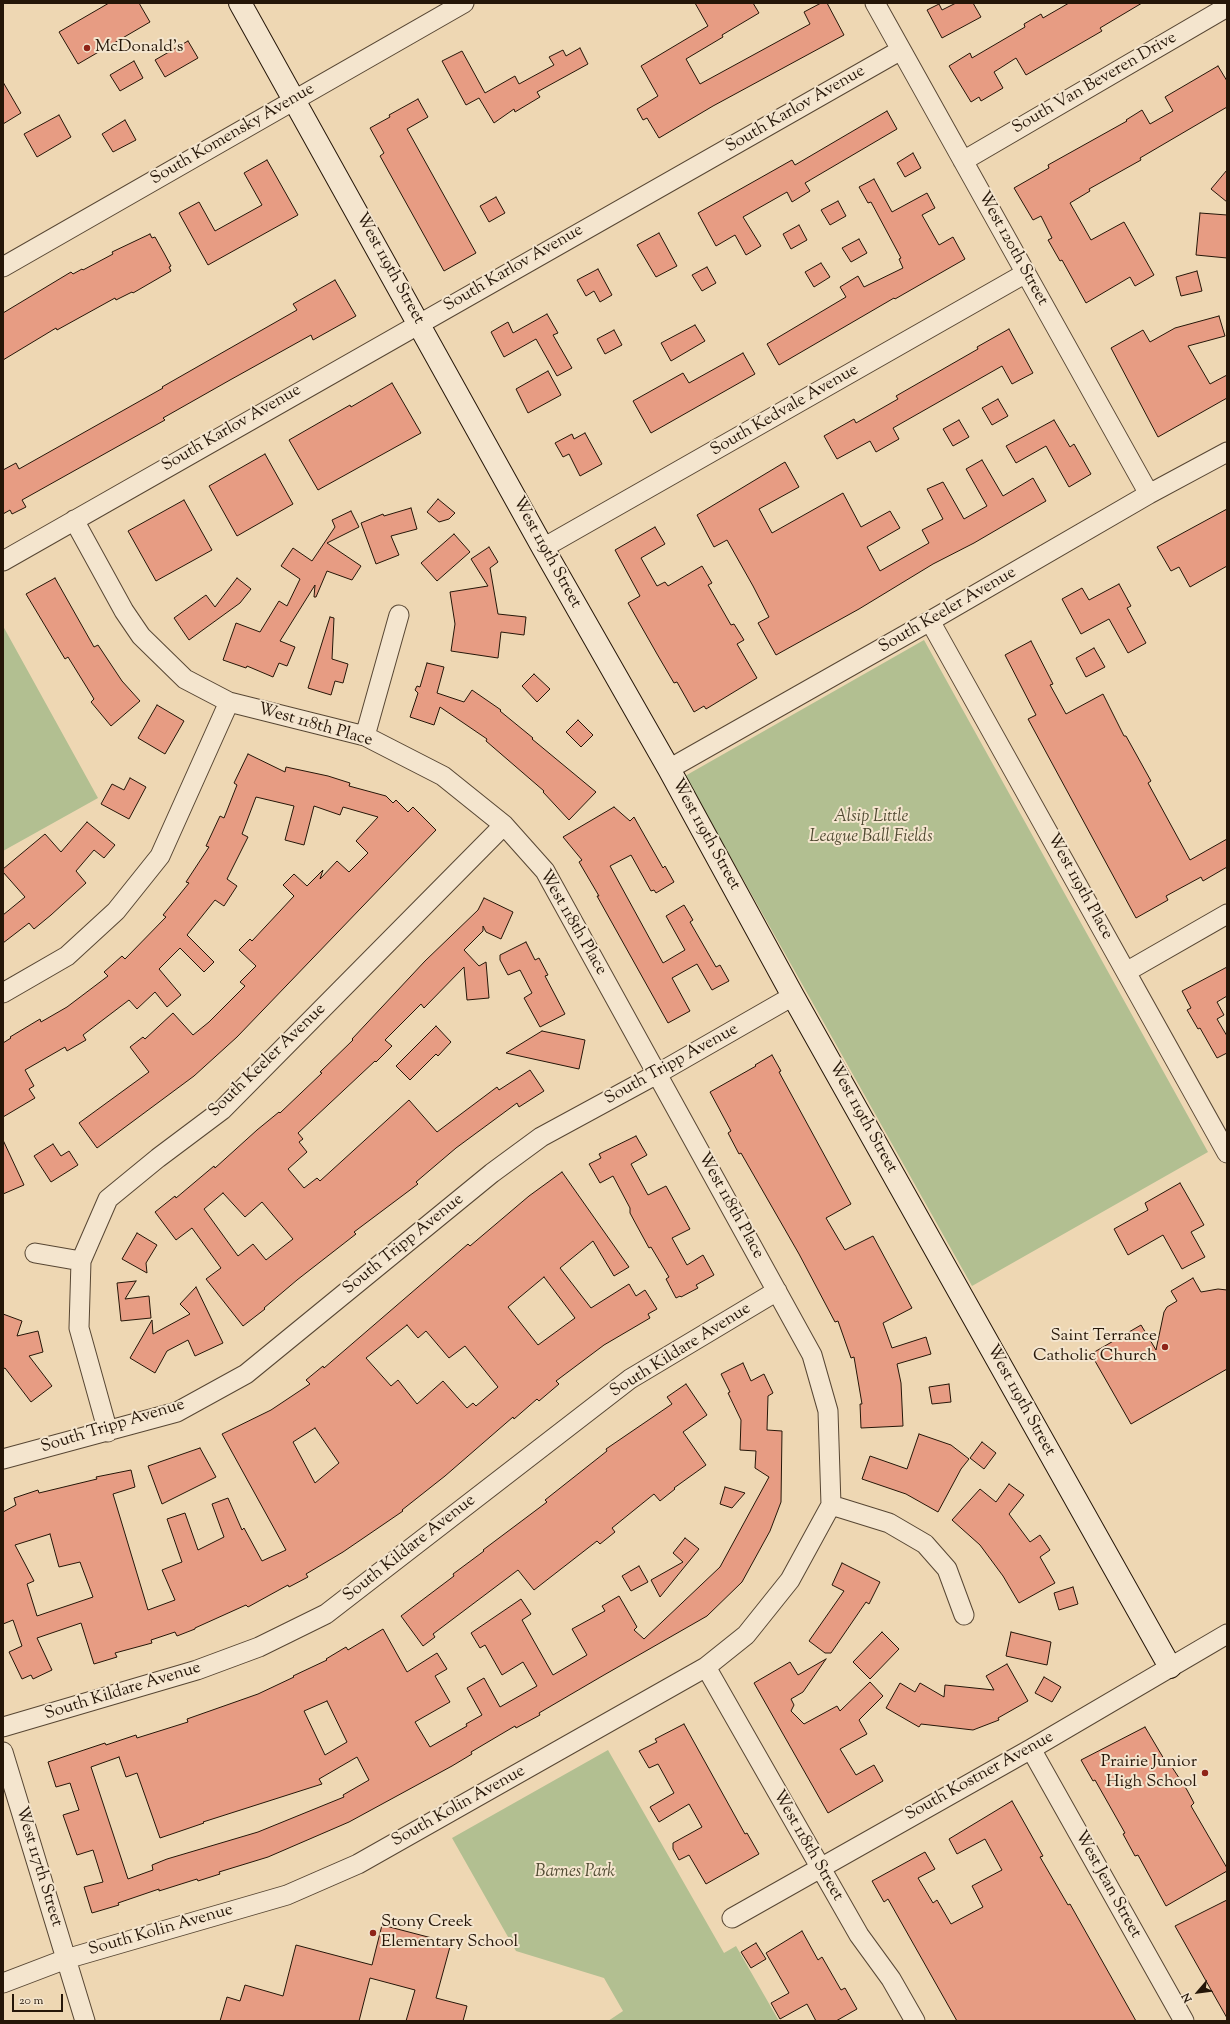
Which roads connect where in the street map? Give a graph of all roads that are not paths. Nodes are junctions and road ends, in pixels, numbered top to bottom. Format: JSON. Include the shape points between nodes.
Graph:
{"nodes":[{"id":1,"x":240,"y":3,"type":"edge"},
{"id":2,"x":464,"y":3,"type":"edge"},
{"id":3,"x":875,"y":3,"type":"edge"},
{"id":4,"x":1227,"y":7,"type":"edge"},
{"id":5,"x":901,"y":50,"type":"junction"},
{"id":6,"x":295,"y":100,"type":"junction"},
{"id":7,"x":963,"y":161,"type":"junction"},
{"id":8,"x":3,"y":266,"type":"edge"},
{"id":9,"x":1026,"y":273,"type":"junction"},
{"id":10,"x":419,"y":323,"type":"junction"},
{"id":11,"x":1227,"y":452,"type":"edge"},
{"id":12,"x":1149,"y":494,"type":"junction"},
{"id":13,"x":74,"y":520,"type":"junction"},
{"id":14,"x":543,"y":548,"type":"junction"},
{"id":15,"x":3,"y":561,"type":"edge"},
{"id":16,"x":399,"y":615,"type":"dead end"},
{"id":17,"x":930,"y":622,"type":"junction"},
{"id":18,"x":230,"y":702,"type":"junction"},
{"id":19,"x":365,"y":736,"type":"junction"},
{"id":20,"x":670,"y":769,"type":"junction"},
{"id":21,"x":504,"y":824,"type":"junction"},
{"id":22,"x":1227,"y":914,"type":"edge"},
{"id":23,"x":1126,"y":972,"type":"junction"},
{"id":24,"x":3,"y":993,"type":"edge"},
{"id":25,"x":793,"y":996,"type":"junction"},
{"id":26,"x":657,"y":1074,"type":"junction"},
{"id":27,"x":1227,"y":1153,"type":"edge"},
{"id":28,"x":35,"y":1253,"type":"dead end"},
{"id":29,"x":81,"y":1261,"type":"junction"},
{"id":30,"x":777,"y":1291,"type":"junction"},
{"id":31,"x":108,"y":1432,"type":"junction"},
{"id":32,"x":3,"y":1459,"type":"edge"},
{"id":33,"x":831,"y":1505,"type":"junction"},
{"id":34,"x":964,"y":1615,"type":"dead end"},
{"id":35,"x":1227,"y":1634,"type":"edge"},
{"id":36,"x":706,"y":1667,"type":"junction"},
{"id":37,"x":1170,"y":1667,"type":"junction"},
{"id":38,"x":3,"y":1728,"type":"edge"},
{"id":39,"x":1031,"y":1749,"type":"junction"},
{"id":40,"x":3,"y":1752,"type":"edge"},
{"id":41,"x":819,"y":1868,"type":"junction"},
{"id":42,"x":732,"y":1918,"type":"dead end"},
{"id":43,"x":66,"y":1960,"type":"junction"},
{"id":44,"x":3,"y":1983,"type":"edge"},
{"id":45,"x":85,"y":2021,"type":"edge"},
{"id":46,"x":915,"y":2021,"type":"edge"},
{"id":47,"x":1184,"y":2021,"type":"edge"}],
"edges":[{"from":1,"to":6,"type":"street","name":"West 119th Street"},
{"from":2,"to":6,"type":"street","name":"South Komensky Avenue"},
{"from":3,"to":5,"type":"street","name":"West 120th Street"},
{"from":4,"to":7,"type":"street","name":"South Van Beveren Drive"},
{"from":5,"to":7,"type":"street","name":"West 120th Street"},
{"from":5,"to":10,"type":"street","name":"South Karlov Avenue"},
{"from":6,"to":8,"type":"street","name":"South Komensky Avenue"},
{"from":6,"to":10,"type":"street","name":"West 119th Street"},
{"from":7,"to":9,"type":"street","name":"West 120th Street"},
{"from":9,"to":12,"type":"street","name":"West 120th Street"},
{"from":9,"to":14,"type":"street","name":"South Kedvale Avenue"},
{"from":10,"to":13,"type":"street","name":"South Karlov Avenue"},
{"from":10,"to":14,"type":"street","name":"West 119th Street"},
{"from":11,"to":12,"type":"street","name":"South Keeler Avenue"},
{"from":12,"to":17,"type":"street","name":"South Keeler Avenue"},
{"from":13,"to":15,"type":"street","name":"South Karlov Avenue"},
{"from":13,"to":18,"type":"street","name":"West 118th Place","via":[[141,636],[185,679]]},
{"from":14,"to":20,"type":"street","name":"West 119th Street"},
{"from":16,"to":19,"type":"street"},
{"from":17,"to":20,"type":"street","name":"South Keeler Avenue"},
{"from":17,"to":23,"type":"street","name":"West 119th Place"},
{"from":18,"to":19,"type":"street","name":"West 118th Place"},
{"from":18,"to":24,"type":"street","via":[[160,856],[116,912],[67,956]]},
{"from":19,"to":21,"type":"street","name":"West 118th Place","via":[[443,776]]},
{"from":20,"to":25,"type":"street","name":"West 119th Street"},
{"from":21,"to":26,"type":"street","name":"West 118th Place","via":[[544,871]]},
{"from":21,"to":29,"type":"street","name":"South Keeler Avenue","via":[[222,1110],[108,1199]]},
{"from":22,"to":23,"type":"street"},
{"from":23,"to":27,"type":"street","name":"West 119th Place"},
{"from":25,"to":26,"type":"street","name":"South Tripp Avenue"},
{"from":25,"to":37,"type":"street","name":"West 119th Street"},
{"from":26,"to":30,"type":"street","name":"West 118th Place"},
{"from":26,"to":31,"type":"street","name":"South Tripp Avenue","via":[[535,1142],[492,1173],[246,1374],[177,1412]]},
{"from":28,"to":29,"type":"street"},
{"from":29,"to":31,"type":"street","name":"South Keeler Avenue","via":[[79,1328]]},
{"from":30,"to":33,"type":"street","name":"West 118th Place","via":[[812,1355],[828,1411]]},
{"from":30,"to":38,"type":"street","name":"South Kildare Avenue","via":[[630,1379],[326,1614],[259,1647],[197,1670]]},
{"from":31,"to":32,"type":"street","name":"South Tripp Avenue"},
{"from":33,"to":34,"type":"street","via":[[889,1523],[925,1544],[947,1570]]},
{"from":33,"to":36,"type":"street","name":"South Kolin Avenue","via":[[790,1580],[746,1635]]},
{"from":35,"to":37,"type":"street","name":"South Kostner Avenue"},
{"from":36,"to":41,"type":"street","name":"West 118th Street"},
{"from":36,"to":43,"type":"street","name":"South Kolin Avenue","via":[[358,1864],[287,1895]]},
{"from":37,"to":39,"type":"street","name":"South Kostner Avenue"},
{"from":39,"to":41,"type":"street","name":"South Kostner Avenue"},
{"from":39,"to":47,"type":"street","name":"West Jean Street"},
{"from":40,"to":43,"type":"street","name":"West 117th Street"},
{"from":41,"to":42,"type":"street","name":"South Kostner Avenue"},
{"from":41,"to":46,"type":"street","name":"West 118th Street"},
{"from":43,"to":44,"type":"street","name":"South Kolin Avenue"},
{"from":43,"to":45,"type":"street","name":"West 117th Street"}]}
